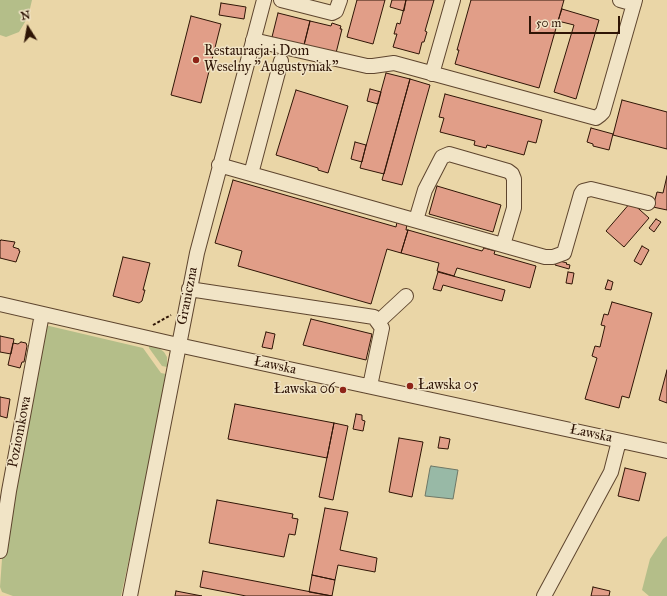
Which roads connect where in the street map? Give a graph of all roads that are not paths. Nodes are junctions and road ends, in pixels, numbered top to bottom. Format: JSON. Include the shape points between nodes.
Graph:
{"nodes":[{"id":1,"x":264,"y":0,"type":"edge"},
{"id":2,"x":281,"y":0,"type":"edge"},
{"id":3,"x":340,"y":0,"type":"edge"},
{"id":4,"x":453,"y":0,"type":"edge"},
{"id":5,"x":620,"y":0,"type":"edge"},
{"id":6,"x":635,"y":2,"type":"edge"},
{"id":7,"x":253,"y":40,"type":"junction"},
{"id":8,"x":281,"y":61,"type":"dead end"},
{"id":9,"x":432,"y":74,"type":"junction"},
{"id":10,"x":219,"y":165,"type":"junction"},
{"id":11,"x":251,"y":174,"type":"junction"},
{"id":12,"x":648,"y":203,"type":"dead end"},
{"id":13,"x":416,"y":220,"type":"junction"},
{"id":14,"x":503,"y":245,"type":"junction"},
{"id":15,"x":189,"y":289,"type":"junction"},
{"id":16,"x":406,"y":296,"type":"dead end"},
{"id":17,"x":0,"y":304,"type":"edge"},
{"id":18,"x":42,"y":314,"type":"junction"},
{"id":19,"x":378,"y":322,"type":"junction"},
{"id":20,"x":178,"y":345,"type":"junction"},
{"id":21,"x":370,"y":386,"type":"junction"},
{"id":22,"x":619,"y":440,"type":"junction"},
{"id":23,"x":667,"y":451,"type":"edge"},
{"id":24,"x":0,"y":551,"type":"edge"},
{"id":25,"x":130,"y":596,"type":"edge"},
{"id":26,"x":544,"y":596,"type":"edge"}],
"edges":[{"from":1,"to":7,"type":"street","name":"Graniczna"},
{"from":2,"to":3,"type":"street","via":[[332,13],[336,11]]},
{"from":4,"to":9,"type":"street"},
{"from":5,"to":6,"type":"street"},
{"from":6,"to":9,"type":"street","via":[[603,112],[596,118]]},
{"from":7,"to":9,"type":"street","via":[[367,66],[394,63]]},
{"from":7,"to":10,"type":"street","name":"Graniczna"},
{"from":8,"to":11,"type":"street"},
{"from":10,"to":11,"type":"street"},
{"from":10,"to":15,"type":"street","name":"Graniczna"},
{"from":11,"to":13,"type":"street"},
{"from":12,"to":14,"type":"street","via":[[587,189],[581,194],[564,253],[545,257]]},
{"from":13,"to":14,"type":"street"},
{"from":13,"to":14,"type":"street","via":[[425,190],[442,157],[449,154],[512,174],[514,208]]},
{"from":15,"to":19,"type":"street","via":[[374,317]]},
{"from":15,"to":20,"type":"street","name":"Graniczna"},
{"from":16,"to":19,"type":"street"},
{"from":17,"to":18,"type":"street","name":"Ławska"},
{"from":18,"to":20,"type":"street","name":"Ławska"},
{"from":18,"to":24,"type":"street","name":"Poziomkowa"},
{"from":19,"to":21,"type":"street","via":[[382,328]]},
{"from":20,"to":21,"type":"street","name":"Ławska"},
{"from":20,"to":25,"type":"street","name":"Graniczna"},
{"from":21,"to":22,"type":"street","name":"Ławska"},
{"from":22,"to":23,"type":"street","name":"Ławska"},
{"from":22,"to":26,"type":"street","via":[[611,472]]}]}
